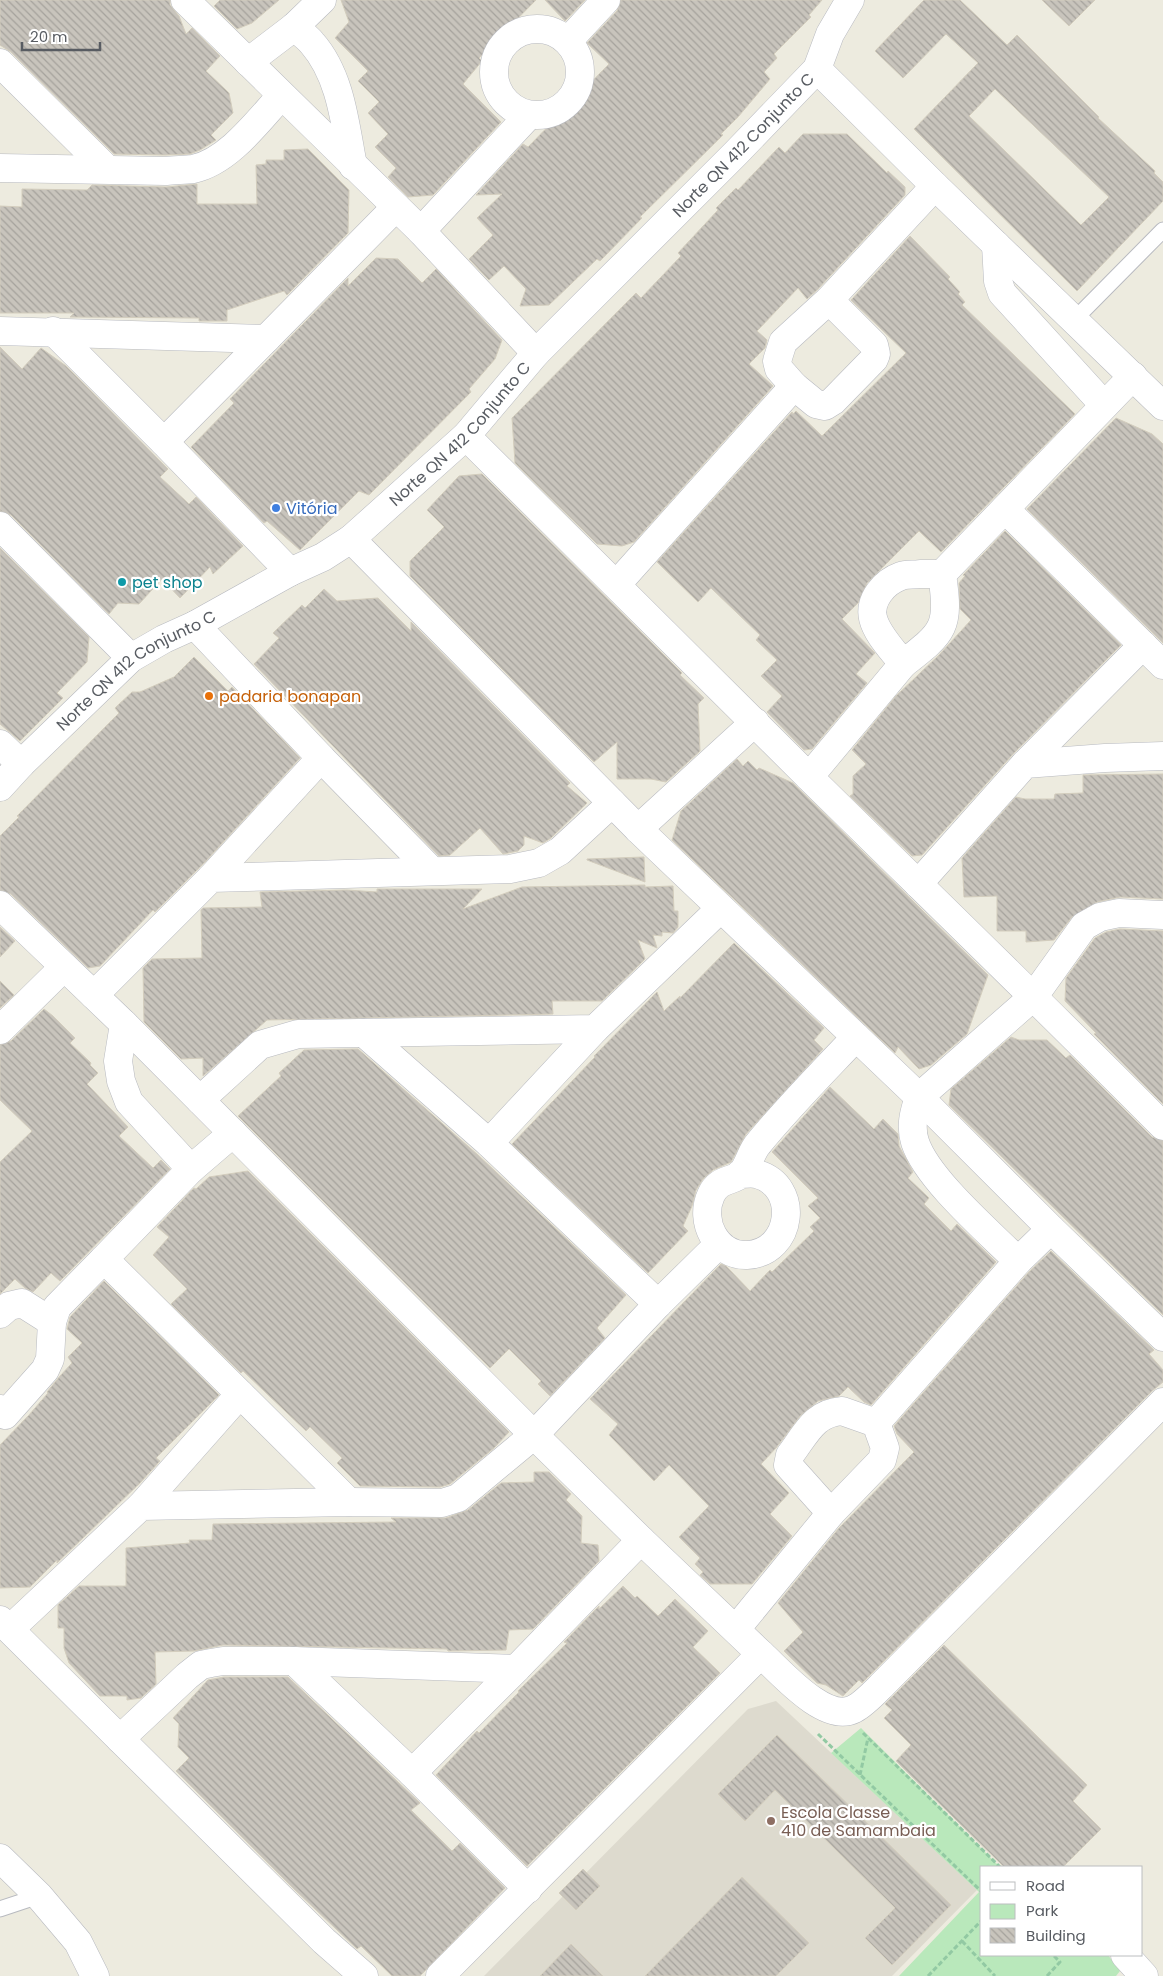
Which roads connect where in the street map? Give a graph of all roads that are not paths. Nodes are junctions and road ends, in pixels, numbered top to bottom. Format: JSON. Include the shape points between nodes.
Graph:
{"nodes":[{"id":1,"x":184,"y":0,"type":"edge"},
{"id":2,"x":322,"y":0,"type":"edge"},
{"id":3,"x":606,"y":0,"type":"edge"},
{"id":4,"x":850,"y":0,"type":"edge"},
{"id":5,"x":294,"y":28,"type":"junction"},
{"id":6,"x":568,"y":41,"type":"junction"},
{"id":7,"x":248,"y":62,"type":"junction"},
{"id":8,"x":0,"y":63,"type":"edge"},
{"id":9,"x":817,"y":69,"type":"junction"},
{"id":10,"x":281,"y":96,"type":"junction"},
{"id":11,"x":529,"y":115,"type":"junction"},
{"id":12,"x":353,"y":166,"type":"junction"},
{"id":13,"x":0,"y":168,"type":"edge"},
{"id":14,"x":107,"y":169,"type":"junction"},
{"id":15,"x":935,"y":186,"type":"junction"},
{"id":16,"x":396,"y":207,"type":"junction"},
{"id":17,"x":1163,"y":230,"type":"edge"},
{"id":18,"x":421,"y":232,"type":"junction"},
{"id":19,"x":996,"y":245,"type":"junction"},
{"id":20,"x":829,"y":300,"type":"junction"},
{"id":21,"x":1075,"y":319,"type":"junction"},
{"id":22,"x":0,"y":331,"type":"edge"},
{"id":23,"x":52,"y":331,"type":"junction"},
{"id":24,"x":266,"y":339,"type":"junction"},
{"id":25,"x":536,"y":353,"type":"junction"},
{"id":26,"x":1133,"y":376,"type":"junction"},
{"id":27,"x":794,"y":386,"type":"junction"},
{"id":28,"x":1104,"y":405,"type":"junction"},
{"id":29,"x":1163,"y":406,"type":"edge"},
{"id":30,"x":466,"y":436,"type":"junction"},
{"id":31,"x":164,"y":442,"type":"junction"},
{"id":32,"x":1006,"y":509,"type":"junction"},
{"id":33,"x":0,"y":526,"type":"edge"},
{"id":34,"x":351,"y":539,"type":"junction"},
{"id":35,"x":290,"y":572,"type":"junction"},
{"id":36,"x":942,"y":574,"type":"junction"},
{"id":37,"x":617,"y":584,"type":"junction"},
{"id":38,"x":195,"y":625,"type":"junction"},
{"id":39,"x":1143,"y":645,"type":"junction"},
{"id":40,"x":131,"y":658,"type":"junction"},
{"id":41,"x":903,"y":664,"type":"junction"},
{"id":42,"x":1163,"y":665,"type":"edge"},
{"id":43,"x":756,"y":722,"type":"junction"},
{"id":44,"x":0,"y":744,"type":"edge"},
{"id":45,"x":1163,"y":756,"type":"edge"},
{"id":46,"x":321,"y":758,"type":"junction"},
{"id":47,"x":21,"y":764,"type":"junction"},
{"id":48,"x":1025,"y":764,"type":"junction"},
{"id":49,"x":810,"y":777,"type":"junction"},
{"id":50,"x":0,"y":787,"type":"edge"},
{"id":51,"x":612,"y":803,"type":"junction"},
{"id":52,"x":638,"y":829,"type":"junction"},
{"id":53,"x":431,"y":870,"type":"junction"},
{"id":54,"x":211,"y":878,"type":"junction"},
{"id":55,"x":918,"y":884,"type":"junction"},
{"id":56,"x":0,"y":905,"type":"edge"},
{"id":57,"x":720,"y":909,"type":"junction"},
{"id":58,"x":1163,"y":915,"type":"edge"},
{"id":59,"x":64,"y":967,"type":"junction"},
{"id":60,"x":94,"y":995,"type":"junction"},
{"id":61,"x":1034,"y":996,"type":"junction"},
{"id":62,"x":124,"y":1024,"type":"junction"},
{"id":63,"x":595,"y":1029,"type":"junction"},
{"id":64,"x":0,"y":1030,"type":"edge"},
{"id":65,"x":364,"y":1033,"type":"junction"},
{"id":66,"x":856,"y":1037,"type":"junction"},
{"id":67,"x":919,"y":1097,"type":"junction"},
{"id":68,"x":200,"y":1100,"type":"junction"},
{"id":69,"x":1163,"y":1126,"type":"edge"},
{"id":70,"x":232,"y":1133,"type":"junction"},
{"id":71,"x":489,"y":1143,"type":"junction"},
{"id":72,"x":191,"y":1169,"type":"junction"},
{"id":73,"x":740,"y":1174,"type":"junction"},
{"id":74,"x":1051,"y":1229,"type":"junction"},
{"id":75,"x":719,"y":1244,"type":"junction"},
{"id":76,"x":104,"y":1259,"type":"junction"},
{"id":77,"x":1018,"y":1261,"type":"junction"},
{"id":78,"x":658,"y":1304,"type":"junction"},
{"id":79,"x":0,"y":1314,"type":"edge"},
{"id":80,"x":52,"y":1322,"type":"junction"},
{"id":81,"x":1163,"y":1337,"type":"edge"},
{"id":82,"x":240,"y":1394,"type":"junction"},
{"id":83,"x":1163,"y":1402,"type":"edge"},
{"id":84,"x":2,"y":1415,"type":"edge"},
{"id":85,"x":876,"y":1423,"type":"junction"},
{"id":86,"x":534,"y":1435,"type":"junction"},
{"id":87,"x":349,"y":1502,"type":"junction"},
{"id":88,"x":141,"y":1506,"type":"junction"},
{"id":89,"x":831,"y":1513,"type":"junction"},
{"id":90,"x":641,"y":1540,"type":"junction"},
{"id":91,"x":5,"y":1624,"type":"edge"},
{"id":92,"x":736,"y":1629,"type":"junction"},
{"id":93,"x":761,"y":1654,"type":"junction"},
{"id":94,"x":294,"y":1661,"type":"junction"},
{"id":95,"x":516,"y":1669,"type":"junction"},
{"id":96,"x":120,"y":1740,"type":"junction"},
{"id":97,"x":412,"y":1773,"type":"junction"},
{"id":98,"x":0,"y":1858,"type":"edge"},
{"id":99,"x":528,"y":1889,"type":"junction"},
{"id":100,"x":39,"y":1896,"type":"junction"},
{"id":101,"x":0,"y":1909,"type":"edge"},
{"id":102,"x":1127,"y":1956,"type":"edge"},
{"id":103,"x":1157,"y":1972,"type":"edge"},
{"id":104,"x":95,"y":1976,"type":"edge"},
{"id":105,"x":364,"y":1976,"type":"edge"},
{"id":106,"x":440,"y":1976,"type":"edge"}],
"edges":[{"from":1,"to":7,"type":"street"},
{"from":2,"to":5,"type":"street"},
{"from":3,"to":6,"type":"street"},
{"from":4,"to":9,"type":"street","name":"Norte QN 412 Conjunto C","via":[[830,34]]},
{"from":5,"to":7,"type":"street"},
{"from":5,"to":12,"type":"street","via":[[320,54],[338,90]]},
{"from":6,"to":11,"type":"street","via":[[578,57],[580,75],[576,93],[564,107],[547,115]]},
{"from":6,"to":11,"type":"street","via":[[553,31],[535,29],[517,33],[503,44],[495,60],[494,78],[500,95],[512,108]]},
{"from":7,"to":10,"type":"street"},
{"from":8,"to":14,"type":"street"},
{"from":9,"to":15,"type":"street"},
{"from":9,"to":25,"type":"street","name":"Norte QN 412 Conjunto C"},
{"from":10,"to":12,"type":"street"},
{"from":10,"to":14,"type":"street","via":[[225,155],[208,164],[194,169],[166,171]]},
{"from":11,"to":18,"type":"street"},
{"from":12,"to":16,"type":"street"},
{"from":13,"to":14,"type":"street"},
{"from":15,"to":19,"type":"street"},
{"from":15,"to":20,"type":"street"},
{"from":16,"to":18,"type":"street"},
{"from":16,"to":24,"type":"street"},
{"from":17,"to":21,"type":"lane"},
{"from":18,"to":25,"type":"street"},
{"from":19,"to":21,"type":"street"},
{"from":19,"to":28,"type":"street","via":[[1002,293]]},
{"from":20,"to":27,"type":"street","via":[[782,342],[777,361],[779,369]]},
{"from":20,"to":27,"type":"street","via":[[874,345],[874,359],[825,406],[816,404]]},
{"from":21,"to":26,"type":"street"},
{"from":22,"to":23,"type":"street"},
{"from":23,"to":24,"type":"street"},
{"from":23,"to":31,"type":"street"},
{"from":24,"to":31,"type":"street"},
{"from":25,"to":30,"type":"street","name":"Norte QN 412 Conjunto C"},
{"from":26,"to":28,"type":"street"},
{"from":26,"to":29,"type":"street"},
{"from":27,"to":37,"type":"street"},
{"from":28,"to":32,"type":"street"},
{"from":30,"to":34,"type":"street","name":"Norte QN 412 Conjunto C"},
{"from":30,"to":37,"type":"street"},
{"from":31,"to":35,"type":"street"},
{"from":32,"to":36,"type":"street"},
{"from":32,"to":39,"type":"street"},
{"from":33,"to":40,"type":"street"},
{"from":34,"to":35,"type":"street","name":"Norte QN 412 Conjunto C","via":[[323,557]]},
{"from":34,"to":51,"type":"street"},
{"from":35,"to":38,"type":"street","name":"Norte QN 412 Conjunto C"},
{"from":36,"to":41,"type":"street","via":[[946,602],[942,628],[932,642]]},
{"from":36,"to":41,"type":"street","via":[[900,576],[884,586],[874,600],[873,617],[877,628]]},
{"from":37,"to":43,"type":"street"},
{"from":38,"to":40,"type":"street","name":"Norte QN 412 Conjunto C","via":[[164,638]]},
{"from":38,"to":46,"type":"street"},
{"from":39,"to":42,"type":"street"},
{"from":39,"to":48,"type":"street"},
{"from":40,"to":47,"type":"street","name":"Norte QN 412 Conjunto C"},
{"from":41,"to":49,"type":"street"},
{"from":43,"to":49,"type":"street"},
{"from":43,"to":52,"type":"street"},
{"from":44,"to":47,"type":"street"},
{"from":45,"to":48,"type":"street"},
{"from":46,"to":53,"type":"street"},
{"from":46,"to":54,"type":"street"},
{"from":47,"to":50,"type":"street","name":"Norte QN 412 Conjunto C"},
{"from":48,"to":55,"type":"street"},
{"from":49,"to":55,"type":"street"},
{"from":51,"to":52,"type":"street"},
{"from":51,"to":53,"type":"street","via":[[560,851],[538,863],[510,869]]},
{"from":52,"to":57,"type":"street"},
{"from":53,"to":54,"type":"street"},
{"from":54,"to":60,"type":"street"},
{"from":55,"to":61,"type":"street"},
{"from":56,"to":59,"type":"street"},
{"from":57,"to":63,"type":"street"},
{"from":57,"to":66,"type":"street"},
{"from":58,"to":61,"type":"street","via":[[1119,913],[1100,917],[1084,926]]},
{"from":59,"to":60,"type":"street"},
{"from":59,"to":64,"type":"street"},
{"from":60,"to":62,"type":"street"},
{"from":61,"to":67,"type":"street"},
{"from":61,"to":69,"type":"street"},
{"from":62,"to":68,"type":"street"},
{"from":62,"to":72,"type":"street","via":[[118,1061],[121,1082],[129,1102]]},
{"from":63,"to":65,"type":"street"},
{"from":63,"to":71,"type":"street"},
{"from":65,"to":68,"type":"street","via":[[298,1034],[260,1045]]},
{"from":65,"to":71,"type":"street"},
{"from":66,"to":67,"type":"street"},
{"from":66,"to":73,"type":"street","via":[[757,1145]]},
{"from":67,"to":74,"type":"street"},
{"from":67,"to":77,"type":"street","via":[[912,1127],[928,1166]]},
{"from":68,"to":70,"type":"street"},
{"from":70,"to":72,"type":"street"},
{"from":70,"to":86,"type":"street"},
{"from":71,"to":78,"type":"street"},
{"from":72,"to":76,"type":"street"},
{"from":73,"to":75,"type":"street","via":[[724,1180],[712,1194],[706,1211],[709,1229]]},
{"from":73,"to":75,"type":"street","via":[[755,1174],[780,1190],[786,1204],[787,1219],[783,1233],[760,1253],[738,1254]]},
{"from":74,"to":77,"type":"street"},
{"from":74,"to":81,"type":"street"},
{"from":75,"to":78,"type":"street"},
{"from":76,"to":80,"type":"street","via":[[57,1307]]},
{"from":76,"to":82,"type":"street"},
{"from":77,"to":85,"type":"street"},
{"from":78,"to":86,"type":"street"},
{"from":79,"to":80,"type":"street","via":[[9,1306],[22,1303]]},
{"from":80,"to":84,"type":"street","via":[[50,1359],[45,1370]]},
{"from":82,"to":87,"type":"street"},
{"from":82,"to":88,"type":"street"},
{"from":83,"to":93,"type":"street","via":[[884,1684],[854,1709],[829,1710],[817,1705]]},
{"from":85,"to":89,"type":"street","via":[[885,1448],[882,1460]]},
{"from":85,"to":89,"type":"street","via":[[842,1411],[829,1412],[819,1418],[790,1455],[788,1464]]},
{"from":86,"to":87,"type":"street","via":[[458,1498],[442,1503]]},
{"from":86,"to":90,"type":"street"},
{"from":87,"to":88,"type":"street"},
{"from":88,"to":91,"type":"street"},
{"from":89,"to":92,"type":"street"},
{"from":90,"to":92,"type":"street"},
{"from":90,"to":95,"type":"street"},
{"from":91,"to":96,"type":"street"},
{"from":92,"to":93,"type":"street"},
{"from":93,"to":99,"type":"street"},
{"from":94,"to":95,"type":"street"},
{"from":94,"to":96,"type":"street","via":[[201,1665]]},
{"from":94,"to":97,"type":"street"},
{"from":95,"to":97,"type":"street"},
{"from":96,"to":105,"type":"street","via":[[324,1942]]},
{"from":97,"to":99,"type":"street"},
{"from":98,"to":100,"type":"street"},
{"from":99,"to":106,"type":"street"},
{"from":100,"to":101,"type":"lane"},
{"from":100,"to":104,"type":"street","via":[[78,1942]]},
{"from":102,"to":103,"type":"street"}]}
